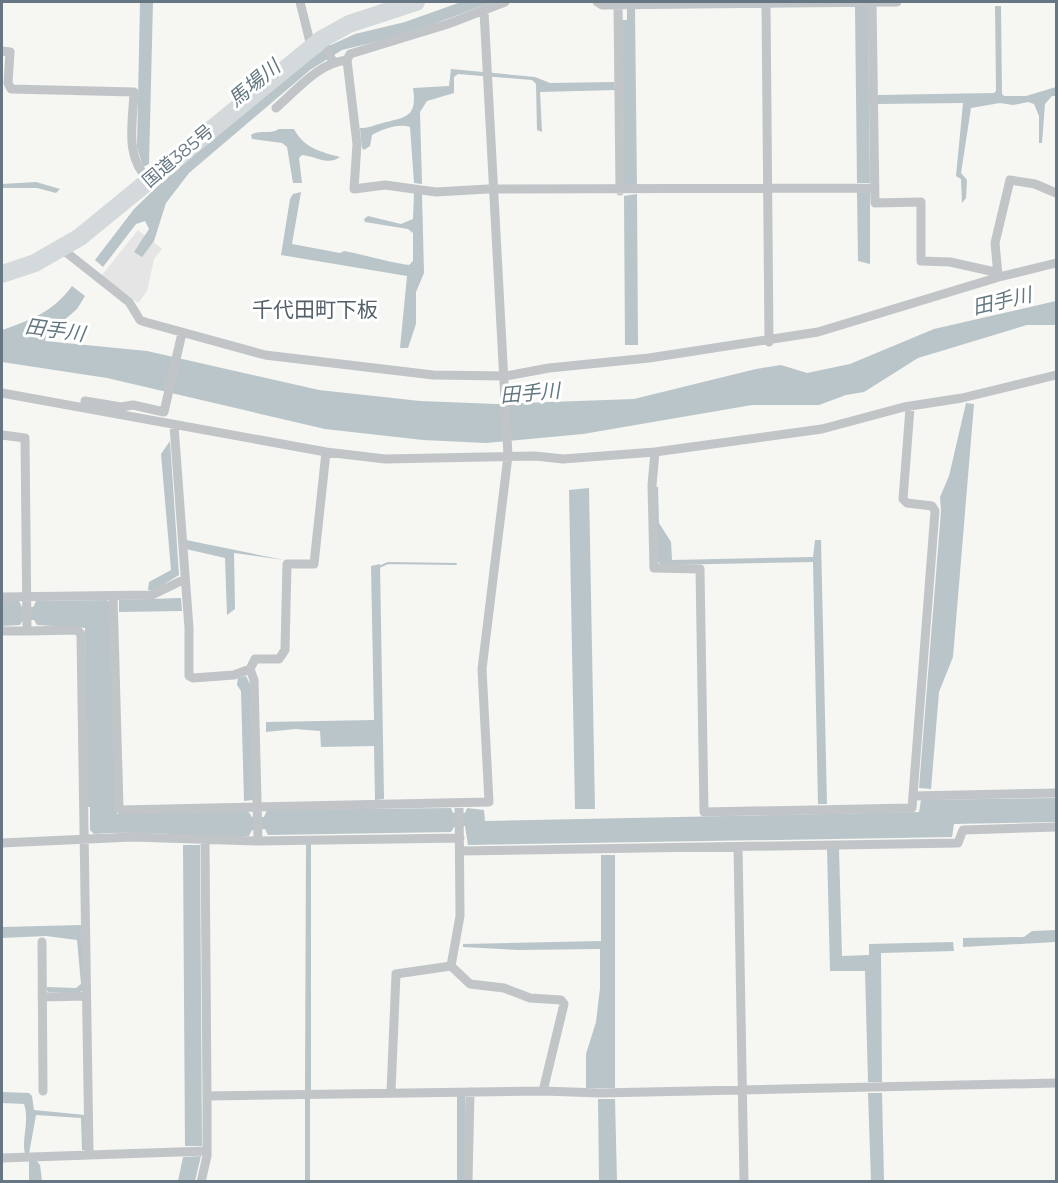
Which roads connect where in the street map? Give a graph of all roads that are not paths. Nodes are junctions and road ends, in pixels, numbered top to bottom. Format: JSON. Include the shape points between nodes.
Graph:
{"nodes":[{"id":1,"x":300,"y":2,"type":"edge"},
{"id":2,"x":416,"y":2,"type":"edge"},
{"id":3,"x":505,"y":2,"type":"edge"},
{"id":4,"x":597,"y":2,"type":"edge"},
{"id":5,"x":872,"y":2,"type":"edge"},
{"id":6,"x":897,"y":2,"type":"edge"},
{"id":7,"x":766,"y":3,"type":"edge"},
{"id":8,"x":618,"y":4,"type":"junction"},
{"id":9,"x":484,"y":11,"type":"junction"},
{"id":10,"x":319,"y":44,"type":"junction"},
{"id":11,"x":2,"y":51,"type":"edge"},
{"id":12,"x":347,"y":60,"type":"junction"},
{"id":13,"x":333,"y":61,"type":"junction"},
{"id":14,"x":276,"y":108,"type":"dead end"},
{"id":15,"x":148,"y":180,"type":"junction"},
{"id":16,"x":875,"y":188,"type":"junction"},
{"id":17,"x":768,"y":189,"type":"junction"},
{"id":18,"x":492,"y":190,"type":"junction"},
{"id":19,"x":620,"y":191,"type":"junction"},
{"id":20,"x":1056,"y":193,"type":"edge"},
{"id":21,"x":62,"y":249,"type":"junction"},
{"id":22,"x":1056,"y":263,"type":"edge"},
{"id":23,"x":2,"y":273,"type":"edge"},
{"id":24,"x":997,"y":274,"type":"junction"},
{"id":25,"x":181,"y":336,"type":"junction"},
{"id":26,"x":769,"y":342,"type":"junction"},
{"id":27,"x":1056,"y":375,"type":"edge"},
{"id":28,"x":506,"y":378,"type":"junction"},
{"id":29,"x":2,"y":393,"type":"edge"},
{"id":30,"x":79,"y":406,"type":"junction"},
{"id":31,"x":910,"y":408,"type":"junction"},
{"id":32,"x":174,"y":426,"type":"junction"},
{"id":33,"x":2,"y":435,"type":"edge"},
{"id":34,"x":326,"y":452,"type":"junction"},
{"id":35,"x":508,"y":452,"type":"junction"},
{"id":36,"x":655,"y":452,"type":"junction"},
{"id":37,"x":185,"y":579,"type":"junction"},
{"id":38,"x":113,"y":596,"type":"junction"},
{"id":39,"x":2,"y":597,"type":"edge"},
{"id":40,"x":27,"y":601,"type":"junction"},
{"id":41,"x":27,"y":627,"type":"junction"},
{"id":42,"x":2,"y":631,"type":"edge"},
{"id":43,"x":250,"y":669,"type":"junction"},
{"id":44,"x":1056,"y":793,"type":"edge"},
{"id":45,"x":913,"y":796,"type":"junction"},
{"id":46,"x":459,"y":807,"type":"junction"},
{"id":47,"x":257,"y":811,"type":"junction"},
{"id":48,"x":1056,"y":827,"type":"edge"},
{"id":49,"x":460,"y":833,"type":"junction"},
{"id":50,"x":258,"y":837,"type":"junction"},
{"id":51,"x":84,"y":838,"type":"junction"},
{"id":52,"x":205,"y":840,"type":"junction"},
{"id":53,"x":2,"y":843,"type":"edge"},
{"id":54,"x":738,"y":847,"type":"junction"},
{"id":55,"x":460,"y":851,"type":"junction"},
{"id":56,"x":42,"y":942,"type":"dead end"},
{"id":57,"x":451,"y":966,"type":"junction"},
{"id":58,"x":86,"y":996,"type":"junction"},
{"id":59,"x":42,"y":997,"type":"junction"},
{"id":60,"x":1056,"y":1083,"type":"edge"},
{"id":61,"x":742,"y":1090,"type":"junction"},
{"id":62,"x":43,"y":1091,"type":"dead end"},
{"id":63,"x":543,"y":1091,"type":"junction"},
{"id":64,"x":391,"y":1092,"type":"junction"},
{"id":65,"x":470,"y":1092,"type":"junction"},
{"id":66,"x":207,"y":1096,"type":"junction"},
{"id":67,"x":207,"y":1151,"type":"junction"},
{"id":68,"x":89,"y":1154,"type":"junction"},
{"id":69,"x":2,"y":1158,"type":"edge"},
{"id":70,"x":201,"y":1182,"type":"edge"},
{"id":71,"x":468,"y":1182,"type":"edge"},
{"id":72,"x":744,"y":1182,"type":"edge"}],
"edges":[{"from":1,"to":10,"type":"street"},
{"from":2,"to":10,"type":"highway","name":"国道385号","via":[[349,24]]},
{"from":3,"to":9,"type":"street"},
{"from":4,"to":8,"type":"street"},
{"from":5,"to":6,"type":"street"},
{"from":5,"to":7,"type":"street"},
{"from":5,"to":16,"type":"street"},
{"from":7,"to":8,"type":"street"},
{"from":7,"to":17,"type":"street"},
{"from":8,"to":19,"type":"street"},
{"from":9,"to":12,"type":"street","via":[[358,51]]},
{"from":9,"to":18,"type":"street"},
{"from":10,"to":13,"type":"street"},
{"from":10,"to":15,"type":"highway","name":"国道385号"},
{"from":11,"to":15,"type":"street","via":[[10,52],[8,83],[12,89],[134,92],[132,149],[136,168]]},
{"from":12,"to":13,"type":"street"},
{"from":12,"to":18,"type":"street","via":[[357,144],[354,189],[385,185],[436,192]]},
{"from":13,"to":14,"type":"street"},
{"from":15,"to":21,"type":"highway","name":"国道385号"},
{"from":16,"to":17,"type":"street"},
{"from":16,"to":24,"type":"street","via":[[875,203],[921,202],[921,261],[950,262]]},
{"from":17,"to":19,"type":"street"},
{"from":17,"to":26,"type":"street"},
{"from":18,"to":19,"type":"street"},
{"from":18,"to":28,"type":"street"},
{"from":20,"to":24,"type":"street","via":[[1010,180],[995,243]]},
{"from":21,"to":23,"type":"highway","name":"国道385号"},
{"from":21,"to":25,"type":"street","via":[[129,302],[140,320]]},
{"from":22,"to":24,"type":"street"},
{"from":24,"to":26,"type":"street","via":[[857,322]]},
{"from":25,"to":28,"type":"street","via":[[287,358],[433,375]]},
{"from":25,"to":30,"type":"street","via":[[166,409],[159,412],[133,405],[83,401]]},
{"from":26,"to":28,"type":"street","via":[[549,368]]},
{"from":27,"to":31,"type":"street"},
{"from":28,"to":35,"type":"street"},
{"from":29,"to":30,"type":"street"},
{"from":30,"to":32,"type":"street"},
{"from":31,"to":36,"type":"street","via":[[822,429]]},
{"from":31,"to":45,"type":"street","via":[[903,499],[932,506],[935,511]]},
{"from":32,"to":34,"type":"street"},
{"from":32,"to":37,"type":"street"},
{"from":33,"to":40,"type":"street","via":[[25,438]]},
{"from":34,"to":35,"type":"street","via":[[385,459]]},
{"from":34,"to":43,"type":"street","via":[[314,564],[287,564],[285,650],[279,659],[255,659]]},
{"from":35,"to":36,"type":"street","via":[[563,459]]},
{"from":35,"to":46,"type":"street","via":[[482,669],[489,802]]},
{"from":36,"to":45,"type":"street","via":[[654,568],[700,568],[704,812],[912,808]]},
{"from":37,"to":38,"type":"street","via":[[152,595]]},
{"from":37,"to":43,"type":"street","via":[[189,676],[234,675]]},
{"from":38,"to":40,"type":"street"},
{"from":38,"to":47,"type":"street","via":[[118,808]]},
{"from":39,"to":40,"type":"street"},
{"from":40,"to":41,"type":"street"},
{"from":41,"to":42,"type":"street"},
{"from":41,"to":51,"type":"street","via":[[77,630],[81,634]]},
{"from":43,"to":47,"type":"street","via":[[254,680]]},
{"from":44,"to":45,"type":"street"},
{"from":46,"to":47,"type":"street"},
{"from":46,"to":49,"type":"street"},
{"from":47,"to":50,"type":"street"},
{"from":48,"to":54,"type":"street","via":[[963,830],[958,843]]},
{"from":49,"to":50,"type":"street"},
{"from":49,"to":55,"type":"street"},
{"from":50,"to":52,"type":"street"},
{"from":51,"to":52,"type":"street"},
{"from":51,"to":53,"type":"street"},
{"from":51,"to":58,"type":"street"},
{"from":52,"to":66,"type":"street"},
{"from":54,"to":55,"type":"street"},
{"from":54,"to":61,"type":"street"},
{"from":55,"to":57,"type":"street","via":[[460,916]]},
{"from":56,"to":59,"type":"street"},
{"from":57,"to":63,"type":"street","via":[[470,984],[504,988],[519,996],[561,1000],[564,1004]]},
{"from":57,"to":64,"type":"street","via":[[396,974]]},
{"from":58,"to":59,"type":"street"},
{"from":58,"to":68,"type":"street"},
{"from":59,"to":62,"type":"street"},
{"from":60,"to":61,"type":"street"},
{"from":61,"to":63,"type":"street"},
{"from":61,"to":72,"type":"street"},
{"from":63,"to":65,"type":"street"},
{"from":64,"to":65,"type":"street"},
{"from":64,"to":66,"type":"street"},
{"from":65,"to":71,"type":"street"},
{"from":66,"to":67,"type":"street"},
{"from":67,"to":68,"type":"street"},
{"from":67,"to":70,"type":"street"},
{"from":68,"to":69,"type":"street"}]}
